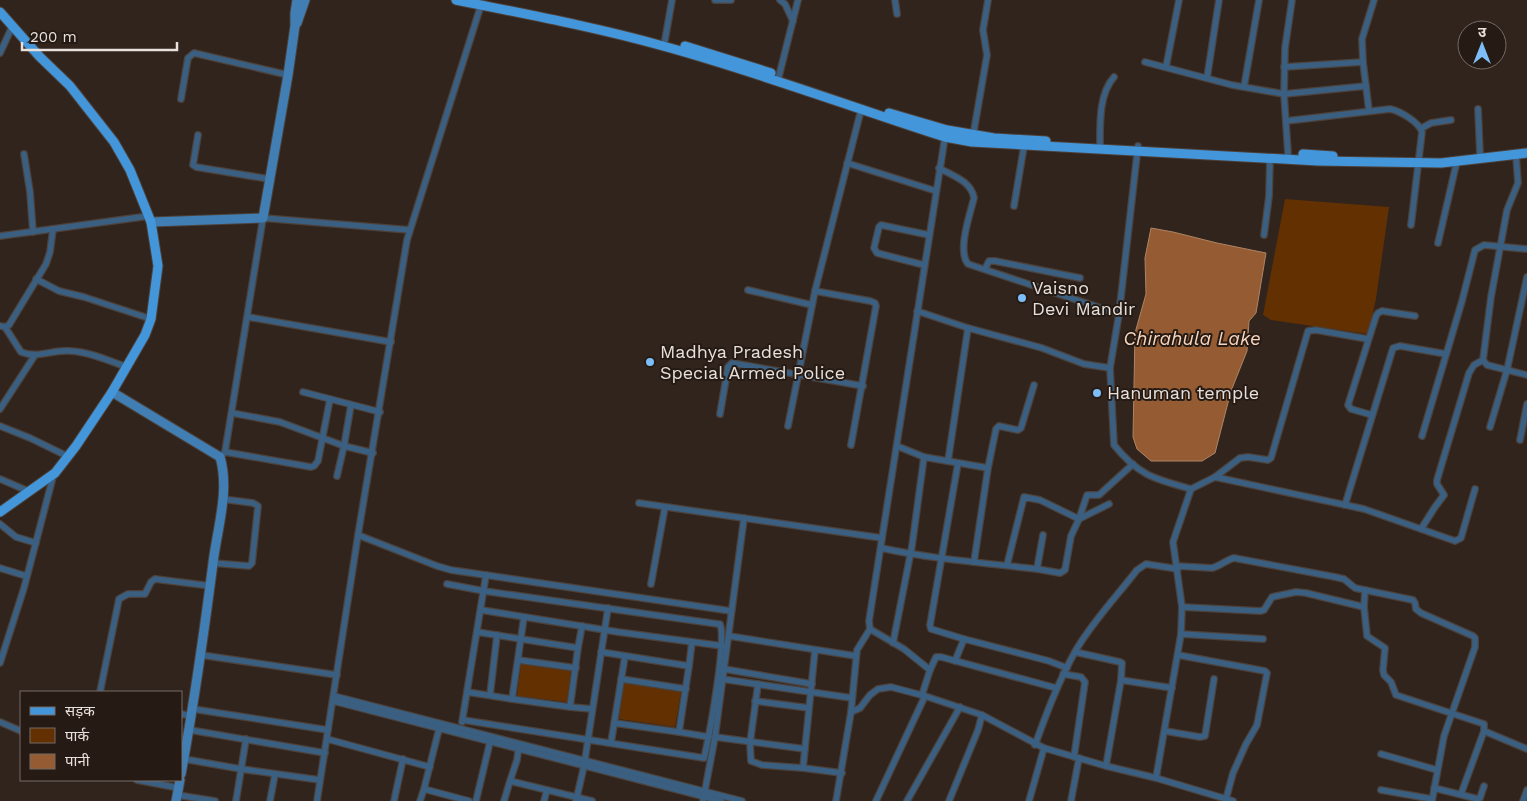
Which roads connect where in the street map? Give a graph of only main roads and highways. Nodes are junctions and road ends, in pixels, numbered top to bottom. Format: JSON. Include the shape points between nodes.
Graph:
{"nodes":[{"id":1,"x":456,"y":0,"type":"edge"},
{"id":2,"x":483,"y":2,"type":"edge"},
{"id":3,"x":0,"y":12,"type":"edge"},
{"id":4,"x":973,"y":138,"type":"junction"},
{"id":5,"x":1527,"y":147,"type":"edge"},
{"id":6,"x":1137,"y":149,"type":"junction"},
{"id":7,"x":1527,"y":153,"type":"edge"},
{"id":8,"x":1420,"y":161,"type":"junction"},
{"id":9,"x":0,"y":512,"type":"edge"}],
"edges":[{"from":1,"to":2,"type":"main road"},
{"from":2,"to":4,"type":"main road","via":[[665,40]]},
{"from":2,"to":4,"type":"main road","via":[[663,46],[944,137]]},
{"from":3,"to":9,"type":"main road","via":[[70,86],[114,142],[130,170],[150,219],[158,266],[151,318],[145,335],[112,392],[55,472]]},
{"from":4,"to":6,"type":"main road","via":[[1100,144]]},
{"from":4,"to":6,"type":"main road","via":[[1024,146]]},
{"from":5,"to":8,"type":"main road"},
{"from":6,"to":8,"type":"main road"},
{"from":6,"to":8,"type":"main road","via":[[1270,159]]},
{"from":7,"to":8,"type":"main road","via":[[1457,161]]}]}
